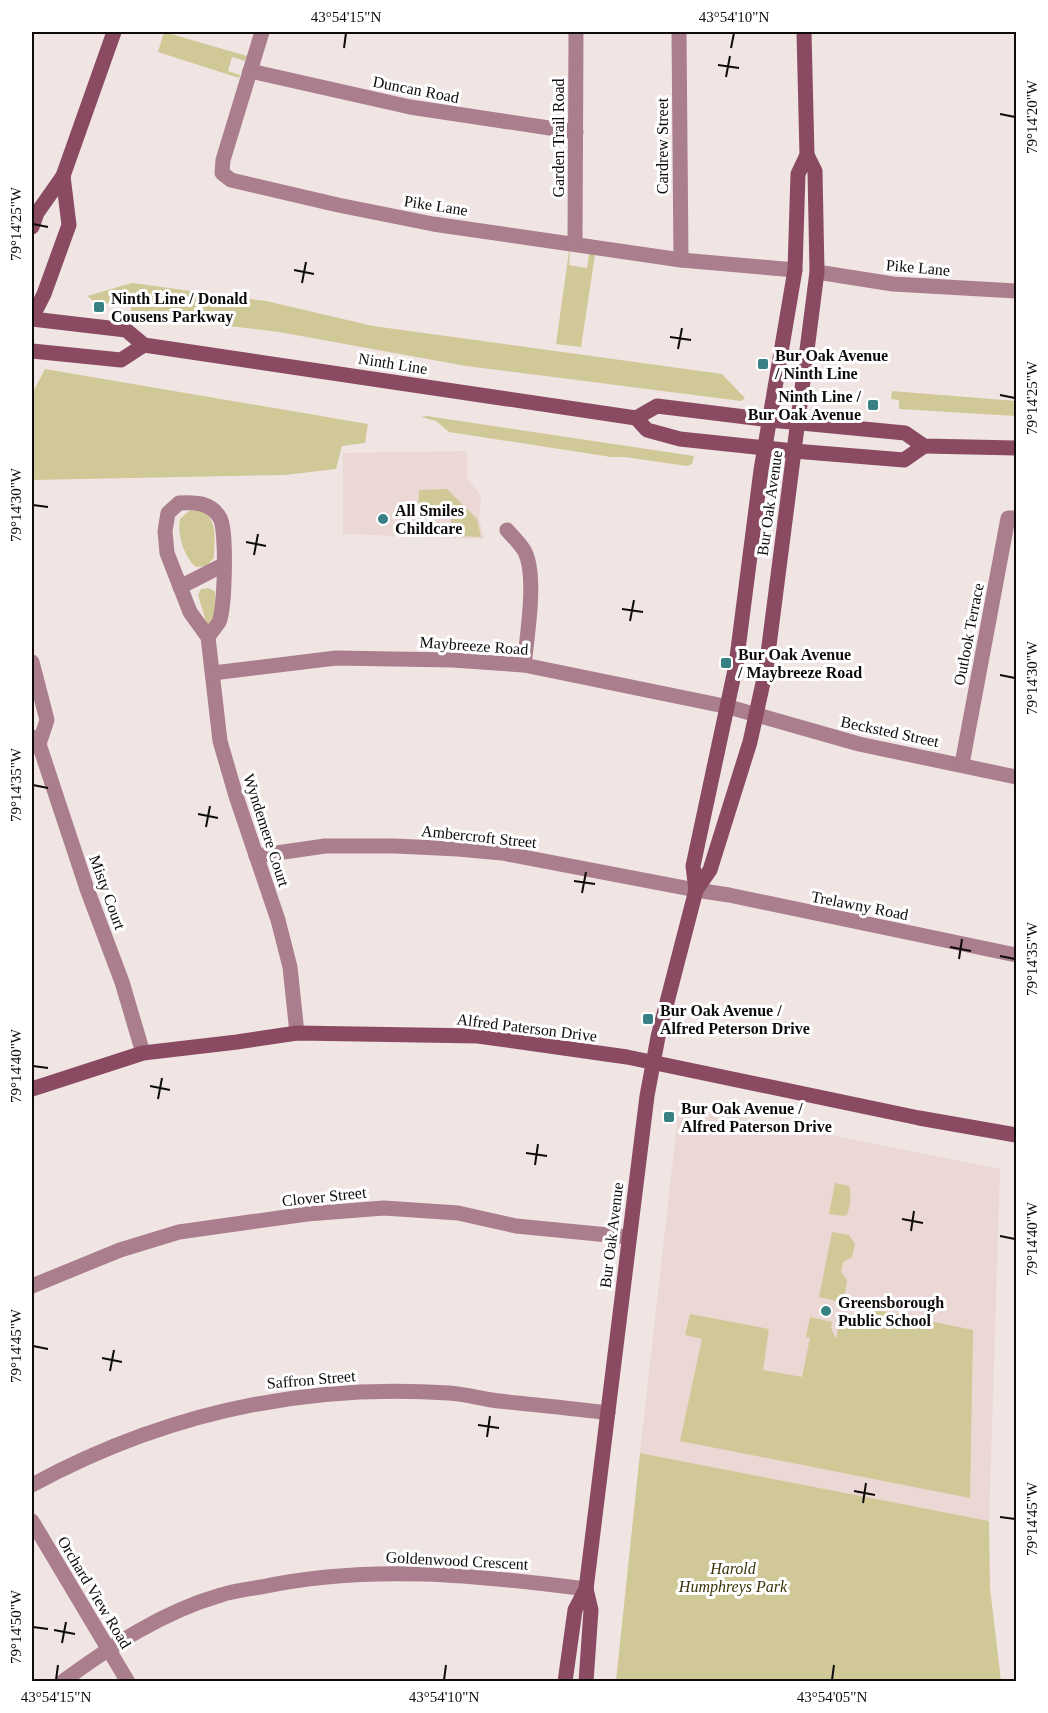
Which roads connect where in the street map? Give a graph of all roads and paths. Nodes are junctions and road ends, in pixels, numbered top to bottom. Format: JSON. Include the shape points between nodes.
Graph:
{"nodes":[{"id":1,"x":114,"y":32,"type":"edge"},
{"id":2,"x":262,"y":32,"type":"edge"},
{"id":3,"x":576,"y":32,"type":"edge"},
{"id":4,"x":679,"y":32,"type":"edge"},
{"id":5,"x":804,"y":32,"type":"edge"},
{"id":6,"x":250,"y":71,"type":"junction"},
{"id":7,"x":576,"y":132,"type":"junction"},
{"id":8,"x":807,"y":155,"type":"junction"},
{"id":9,"x":63,"y":176,"type":"junction"},
{"id":10,"x":32,"y":227,"type":"edge"},
{"id":11,"x":575,"y":244,"type":"junction"},
{"id":12,"x":681,"y":260,"type":"junction"},
{"id":13,"x":795,"y":270,"type":"junction"},
{"id":14,"x":817,"y":272,"type":"junction"},
{"id":15,"x":1017,"y":291,"type":"edge"},
{"id":16,"x":32,"y":318,"type":"edge"},
{"id":17,"x":144,"y":345,"type":"junction"},
{"id":18,"x":32,"y":351,"type":"edge"},
{"id":19,"x":636,"y":418,"type":"junction"},
{"id":20,"x":771,"y":420,"type":"junction"},
{"id":21,"x":798,"y":423,"type":"junction"},
{"id":22,"x":924,"y":446,"type":"junction"},
{"id":23,"x":1017,"y":448,"type":"edge"},
{"id":24,"x":766,"y":449,"type":"junction"},
{"id":25,"x":794,"y":452,"type":"junction"},
{"id":26,"x":1017,"y":518,"type":"edge"},
{"id":27,"x":507,"y":530,"type":"dead end"},
{"id":28,"x":224,"y":565,"type":"junction"},
{"id":29,"x":180,"y":587,"type":"junction"},
{"id":30,"x":208,"y":637,"type":"junction"},
{"id":31,"x":32,"y":662,"type":"edge"},
{"id":32,"x":524,"y":665,"type":"junction"},
{"id":33,"x":213,"y":673,"type":"junction"},
{"id":34,"x":729,"y":707,"type":"junction"},
{"id":35,"x":757,"y":714,"type":"junction"},
{"id":36,"x":35,"y":740,"type":"edge"},
{"id":37,"x":962,"y":764,"type":"junction"},
{"id":38,"x":1017,"y":777,"type":"edge"},
{"id":39,"x":256,"y":856,"type":"junction"},
{"id":40,"x":696,"y":891,"type":"junction"},
{"id":41,"x":1017,"y":954,"type":"edge"},
{"id":42,"x":297,"y":1033,"type":"junction"},
{"id":43,"x":143,"y":1053,"type":"junction"},
{"id":44,"x":653,"y":1062,"type":"junction"},
{"id":45,"x":32,"y":1089,"type":"edge"},
{"id":46,"x":1017,"y":1135,"type":"edge"},
{"id":47,"x":629,"y":1237,"type":"junction"},
{"id":48,"x":32,"y":1286,"type":"edge"},
{"id":49,"x":608,"y":1413,"type":"junction"},
{"id":50,"x":32,"y":1485,"type":"edge"},
{"id":51,"x":32,"y":1521,"type":"edge"},
{"id":52,"x":586,"y":1589,"type":"junction"},
{"id":53,"x":108,"y":1648,"type":"junction"},
{"id":54,"x":62,"y":1682,"type":"edge"},
{"id":55,"x":129,"y":1682,"type":"edge"},
{"id":56,"x":565,"y":1682,"type":"edge"},
{"id":57,"x":586,"y":1682,"type":"edge"}],
"edges":[{"from":1,"to":9,"type":"street"},
{"from":2,"to":6,"type":"street","name":"Pike Lane"},
{"from":3,"to":7,"type":"street","name":"Garden Trail Road"},
{"from":4,"to":12,"type":"street","name":"Cardrew Street"},
{"from":5,"to":8,"type":"street","name":"Bur Oak Avenue"},
{"from":6,"to":7,"type":"street","name":"Duncan Road","via":[[410,107]]},
{"from":6,"to":11,"type":"street","name":"Pike Lane","via":[[223,160],[222,173],[227,178],[399,218]]},
{"from":7,"to":11,"type":"street","name":"Garden Trail Road"},
{"from":8,"to":13,"type":"street","name":"Bur Oak Avenue","via":[[798,174]]},
{"from":8,"to":14,"type":"street","name":"Bur Oak Avenue","via":[[815,171]]},
{"from":9,"to":10,"type":"street"},
{"from":9,"to":16,"type":"street","via":[[69,225]]},
{"from":11,"to":12,"type":"street","name":"Pike Lane"},
{"from":12,"to":13,"type":"street","name":"Pike Lane"},
{"from":13,"to":20,"type":"street","name":"Bur Oak Avenue"},
{"from":14,"to":15,"type":"street","name":"Pike Lane","via":[[893,284]]},
{"from":14,"to":21,"type":"street","name":"Bur Oak Avenue"},
{"from":16,"to":17,"type":"street","name":"Ninth Line","via":[[126,330]]},
{"from":17,"to":18,"type":"street","via":[[122,360]]},
{"from":17,"to":19,"type":"street","name":"Ninth Line"},
{"from":19,"to":20,"type":"street","name":"Ninth Line","via":[[657,406]]},
{"from":19,"to":24,"type":"street","name":"Ninth Line","via":[[647,430],[680,439]]},
{"from":20,"to":21,"type":"street","name":"Ninth Line"},
{"from":20,"to":24,"type":"street","name":"Bur Oak Avenue"},
{"from":21,"to":22,"type":"street","name":"Ninth Line","via":[[905,433]]},
{"from":21,"to":25,"type":"street","name":"Bur Oak Avenue"},
{"from":22,"to":23,"type":"street","name":"Ninth Line"},
{"from":22,"to":25,"type":"street","name":"Ninth Line","via":[[904,460]]},
{"from":24,"to":25,"type":"street","name":"Ninth Line"},
{"from":24,"to":34,"type":"street","name":"Bur Oak Avenue"},
{"from":25,"to":35,"type":"street","name":"Bur Oak Avenue"},
{"from":26,"to":37,"type":"street","name":"Outlook Terrace","via":[[1008,518]]},
{"from":27,"to":32,"type":"street","via":[[528,562],[530,601]]},
{"from":28,"to":29,"type":"street"},
{"from":28,"to":29,"type":"street","name":"Wyndemere Court","via":[[220,518],[209,506],[179,503],[168,513],[165,531],[167,553]]},
{"from":28,"to":30,"type":"street","name":"Wyndemere Court","via":[[219,621]]},
{"from":29,"to":30,"type":"street","name":"Wyndemere Court","via":[[190,612]]},
{"from":30,"to":33,"type":"street","name":"Wyndemere Court"},
{"from":31,"to":36,"type":"street","name":"Misty Court","via":[[47,720]]},
{"from":32,"to":33,"type":"street","name":"Maybreeze Road","via":[[336,658]]},
{"from":32,"to":34,"type":"street","name":"Maybreeze Road"},
{"from":33,"to":39,"type":"street","name":"Wyndemere Court","via":[[220,741]]},
{"from":34,"to":35,"type":"street"},
{"from":34,"to":40,"type":"street","name":"Bur Oak Avenue","via":[[693,866]]},
{"from":35,"to":37,"type":"street","name":"Becksted Street","via":[[860,744]]},
{"from":35,"to":40,"type":"street","name":"Bur Oak Avenue","via":[[710,870]]},
{"from":36,"to":43,"type":"street","name":"Misty Court","via":[[122,982]]},
{"from":37,"to":38,"type":"street","name":"Becksted Street"},
{"from":39,"to":40,"type":"street","name":"Ambercroft Street","via":[[325,846],[458,849],[523,856]]},
{"from":39,"to":42,"type":"street","name":"Wyndemere Court","via":[[290,967]]},
{"from":40,"to":41,"type":"street","name":"Trelawny Road"},
{"from":40,"to":44,"type":"street","name":"Bur Oak Avenue"},
{"from":42,"to":43,"type":"street","name":"Alfred Paterson Drive"},
{"from":42,"to":44,"type":"street","name":"Alfred Paterson Drive","via":[[478,1036]]},
{"from":43,"to":45,"type":"street","name":"Alfred Paterson Drive"},
{"from":44,"to":46,"type":"street","name":"Alfred Paterson Drive"},
{"from":44,"to":47,"type":"street","name":"Bur Oak Avenue"},
{"from":47,"to":48,"type":"street","name":"Clover Street","via":[[516,1226],[458,1213],[384,1208],[307,1214],[178,1232],[120,1250]]},
{"from":47,"to":49,"type":"street","name":"Bur Oak Avenue"},
{"from":49,"to":50,"type":"street","name":"Saffron Street","via":[[452,1393],[303,1395],[202,1416],[128,1439]]},
{"from":49,"to":52,"type":"street","name":"Bur Oak Avenue"},
{"from":51,"to":53,"type":"street","name":"Orchard View Road"},
{"from":52,"to":53,"type":"street","name":"Goldenwood Crescent","via":[[415,1572],[334,1575],[221,1595],[161,1619]]},
{"from":52,"to":56,"type":"street","name":"Bur Oak Avenue","via":[[575,1610]]},
{"from":52,"to":57,"type":"street","name":"Bur Oak Avenue","via":[[591,1610]]},
{"from":53,"to":54,"type":"street","name":"Goldenwood Crescent"},
{"from":53,"to":55,"type":"street","name":"Orchard View Road"}]}
